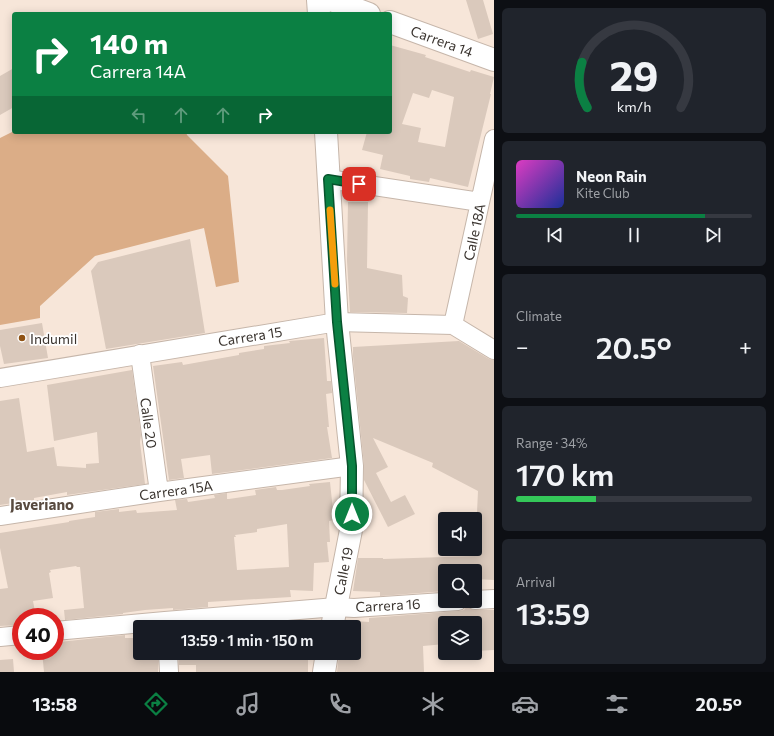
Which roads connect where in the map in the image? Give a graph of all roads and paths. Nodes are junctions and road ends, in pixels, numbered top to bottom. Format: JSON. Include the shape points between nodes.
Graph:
{"nodes":[{"id":1,"x":318,"y":0,"type":"edge"},
{"id":2,"x":331,"y":0,"type":"edge"},
{"id":3,"x":319,"y":12,"type":"edge"},
{"id":4,"x":364,"y":12,"type":"edge"},
{"id":5,"x":392,"y":23,"type":"edge"},
{"id":6,"x":494,"y":60,"type":"edge"},
{"id":7,"x":326,"y":134,"type":"edge"},
{"id":8,"x":494,"y":139,"type":"edge"},
{"id":9,"x":328,"y":179,"type":"junction"},
{"id":10,"x":480,"y":202,"type":"junction"},
{"id":11,"x":337,"y":322,"type":"junction"},
{"id":12,"x":454,"y":325,"type":"junction"},
{"id":13,"x":494,"y":350,"type":"edge"},
{"id":14,"x":140,"y":354,"type":"junction"},
{"id":15,"x":0,"y":378,"type":"edge"},
{"id":16,"x":352,"y":466,"type":"junction"},
{"id":17,"x":159,"y":492,"type":"junction"},
{"id":18,"x":0,"y":516,"type":"edge"},
{"id":19,"x":494,"y":599,"type":"edge"},
{"id":20,"x":482,"y":600,"type":"edge"},
{"id":21,"x":438,"y":602,"type":"edge"},
{"id":22,"x":334,"y":617,"type":"edge"},
{"id":23,"x":262,"y":620,"type":"edge"},
{"id":24,"x":133,"y":626,"type":"edge"},
{"id":25,"x":64,"y":631,"type":"edge"},
{"id":26,"x":12,"y":636,"type":"edge"},
{"id":27,"x":0,"y":637,"type":"edge"},
{"id":28,"x":168,"y":660,"type":"edge"},
{"id":29,"x":326,"y":660,"type":"edge"},
{"id":30,"x":169,"y":672,"type":"edge"},
{"id":31,"x":324,"y":672,"type":"edge"}],
"edges":[{"from":1,"to":3,"type":"street"},
{"from":2,"to":4,"type":"street"},
{"from":5,"to":6,"type":"street","name":"Carrera 14"},
{"from":7,"to":9,"type":"street","name":"Calle 19"},
{"from":8,"to":10,"type":"street","name":"Calle 18A"},
{"from":9,"to":10,"type":"street"},
{"from":9,"to":11,"type":"street","name":"Calle 19"},
{"from":10,"to":12,"type":"street","name":"Calle 18A"},
{"from":11,"to":12,"type":"street","name":"Carrera 15"},
{"from":11,"to":14,"type":"street","name":"Carrera 15"},
{"from":11,"to":16,"type":"street","name":"Calle 19"},
{"from":12,"to":13,"type":"street"},
{"from":14,"to":15,"type":"street","name":"Carrera 15"},
{"from":14,"to":17,"type":"street","name":"Calle 20"},
{"from":16,"to":17,"type":"street","name":"Carrera 15A"},
{"from":16,"to":22,"type":"street","name":"Calle 19","via":[[352,530]]},
{"from":17,"to":18,"type":"street","name":"Carrera 15A"},
{"from":19,"to":20,"type":"street"},
{"from":21,"to":22,"type":"street","name":"Carrera 16","via":[[354,608]]},
{"from":22,"to":23,"type":"street","name":"Carrera 16"},
{"from":24,"to":25,"type":"street","name":"Carrera 16"},
{"from":26,"to":27,"type":"street"},
{"from":28,"to":30,"type":"street"},
{"from":29,"to":31,"type":"street"}]}
